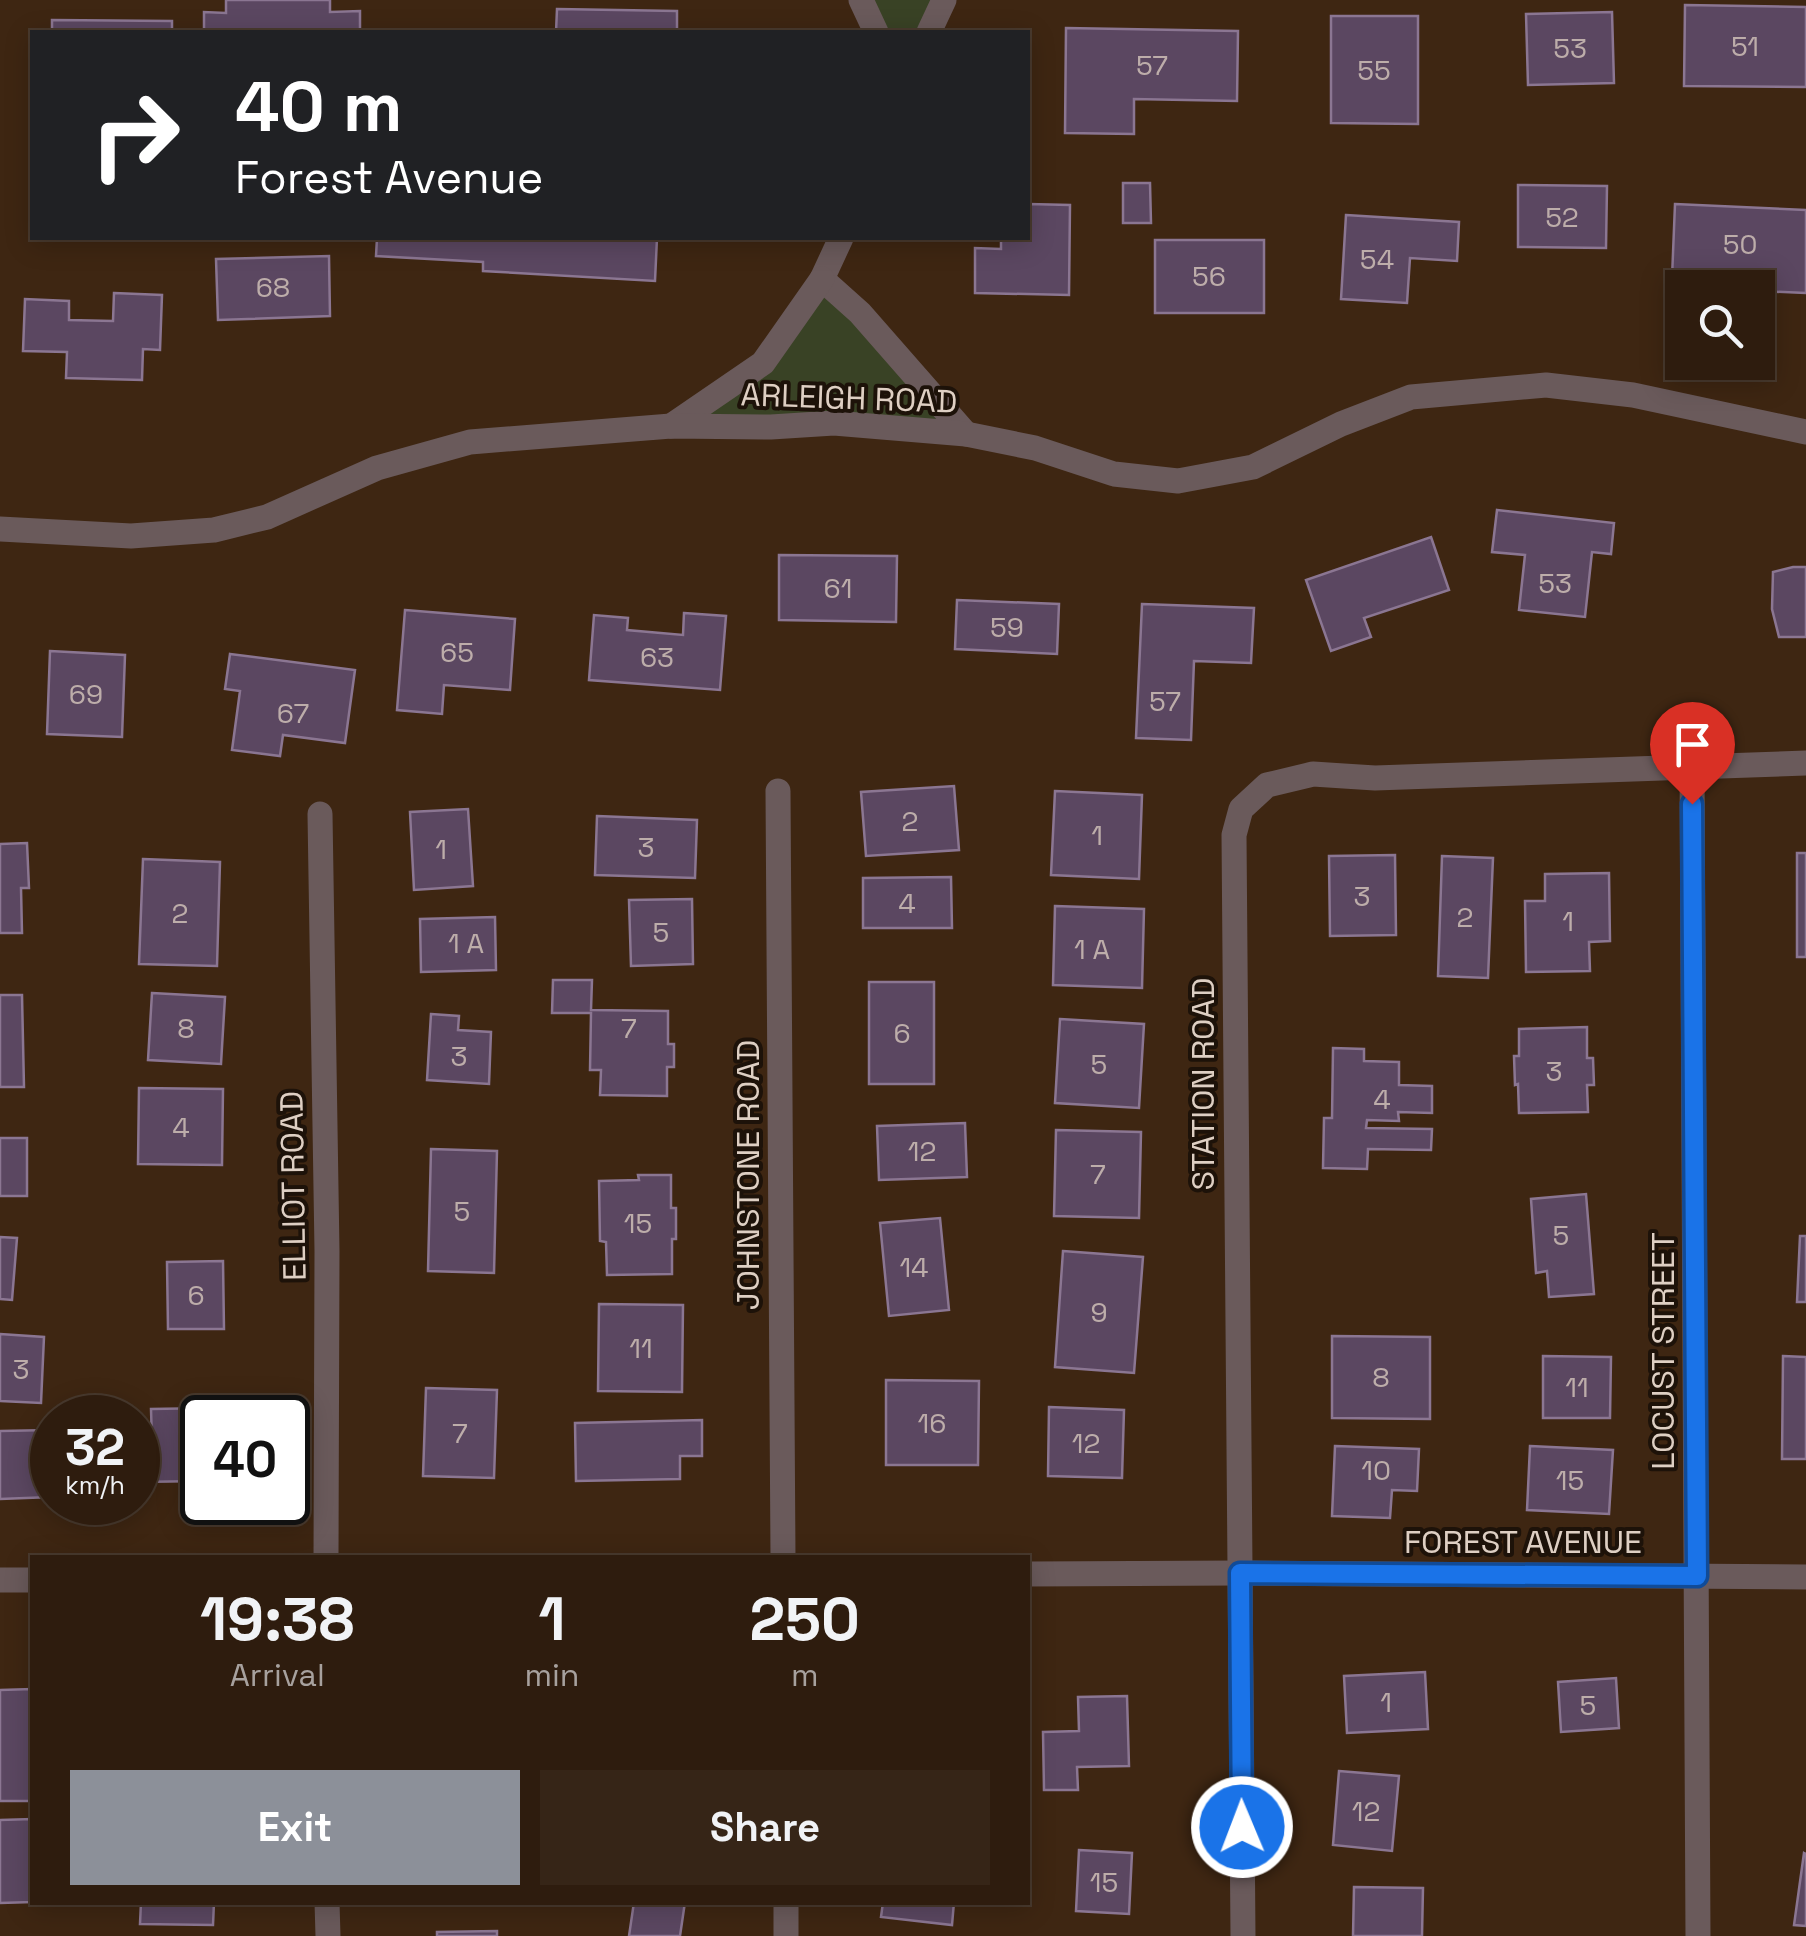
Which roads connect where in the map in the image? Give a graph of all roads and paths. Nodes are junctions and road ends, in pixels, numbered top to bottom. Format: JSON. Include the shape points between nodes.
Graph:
{"nodes":[{"id":1,"x":861,"y":0,"type":"edge"},
{"id":2,"x":944,"y":0,"type":"edge"},
{"id":3,"x":875,"y":30,"type":"edge"},
{"id":4,"x":930,"y":30,"type":"edge"},
{"id":5,"x":840,"y":240,"type":"edge"},
{"id":6,"x":822,"y":280,"type":"junction"},
{"id":7,"x":671,"y":426,"type":"junction"},
{"id":8,"x":1806,"y":432,"type":"edge"},
{"id":9,"x":966,"y":434,"type":"junction"},
{"id":10,"x":0,"y":529,"type":"edge"},
{"id":11,"x":1806,"y":763,"type":"edge"},
{"id":12,"x":1692,"y":766,"type":"junction"},
{"id":13,"x":778,"y":791,"type":"dead end"},
{"id":14,"x":320,"y":814,"type":"dead end"},
{"id":15,"x":326,"y":1555,"type":"edge"},
{"id":16,"x":784,"y":1555,"type":"edge"},
{"id":17,"x":1240,"y":1573,"type":"junction"},
{"id":18,"x":1030,"y":1574,"type":"edge"},
{"id":19,"x":1697,"y":1576,"type":"junction"},
{"id":20,"x":1806,"y":1577,"type":"edge"},
{"id":21,"x":0,"y":1580,"type":"edge"},
{"id":22,"x":30,"y":1580,"type":"edge"},
{"id":23,"x":328,"y":1905,"type":"edge"},
{"id":24,"x":786,"y":1905,"type":"edge"},
{"id":25,"x":328,"y":1936,"type":"edge"},
{"id":26,"x":786,"y":1936,"type":"edge"},
{"id":27,"x":1243,"y":1936,"type":"edge"},
{"id":28,"x":1698,"y":1936,"type":"edge"}],
"edges":[{"from":1,"to":3,"type":"street"},
{"from":2,"to":4,"type":"street"},
{"from":5,"to":6,"type":"street"},
{"from":6,"to":7,"type":"street","via":[[763,362]]},
{"from":6,"to":9,"type":"street","via":[[860,313]]},
{"from":7,"to":9,"type":"street","name":"ARLEIGH ROAD","via":[[834,423]]},
{"from":7,"to":10,"type":"street","name":"ARLEIGH ROAD","via":[[470,442],[377,468],[267,517],[214,530],[131,536]]},
{"from":8,"to":9,"type":"street","name":"ARLEIGH ROAD","via":[[1546,385],[1412,397],[1253,466],[1178,482],[1114,474]]},
{"from":11,"to":12,"type":"street","name":"STATION ROAD"},
{"from":12,"to":17,"type":"street","name":"STATION ROAD","via":[[1375,778],[1313,774],[1267,785],[1241,808],[1234,835]]},
{"from":12,"to":19,"type":"street","name":"LOCUST STREET"},
{"from":13,"to":16,"type":"street","name":"JOHNSTONE ROAD"},
{"from":14,"to":15,"type":"street","name":"ELLIOT ROAD"},
{"from":17,"to":18,"type":"street","name":"FOREST AVENUE"},
{"from":17,"to":19,"type":"street","name":"FOREST AVENUE"},
{"from":17,"to":27,"type":"street","name":"STATION ROAD"},
{"from":19,"to":20,"type":"street","name":"FOREST AVENUE"},
{"from":19,"to":28,"type":"street","name":"LOCUST STREET"},
{"from":21,"to":22,"type":"street"},
{"from":23,"to":25,"type":"street"},
{"from":24,"to":26,"type":"street"}]}
